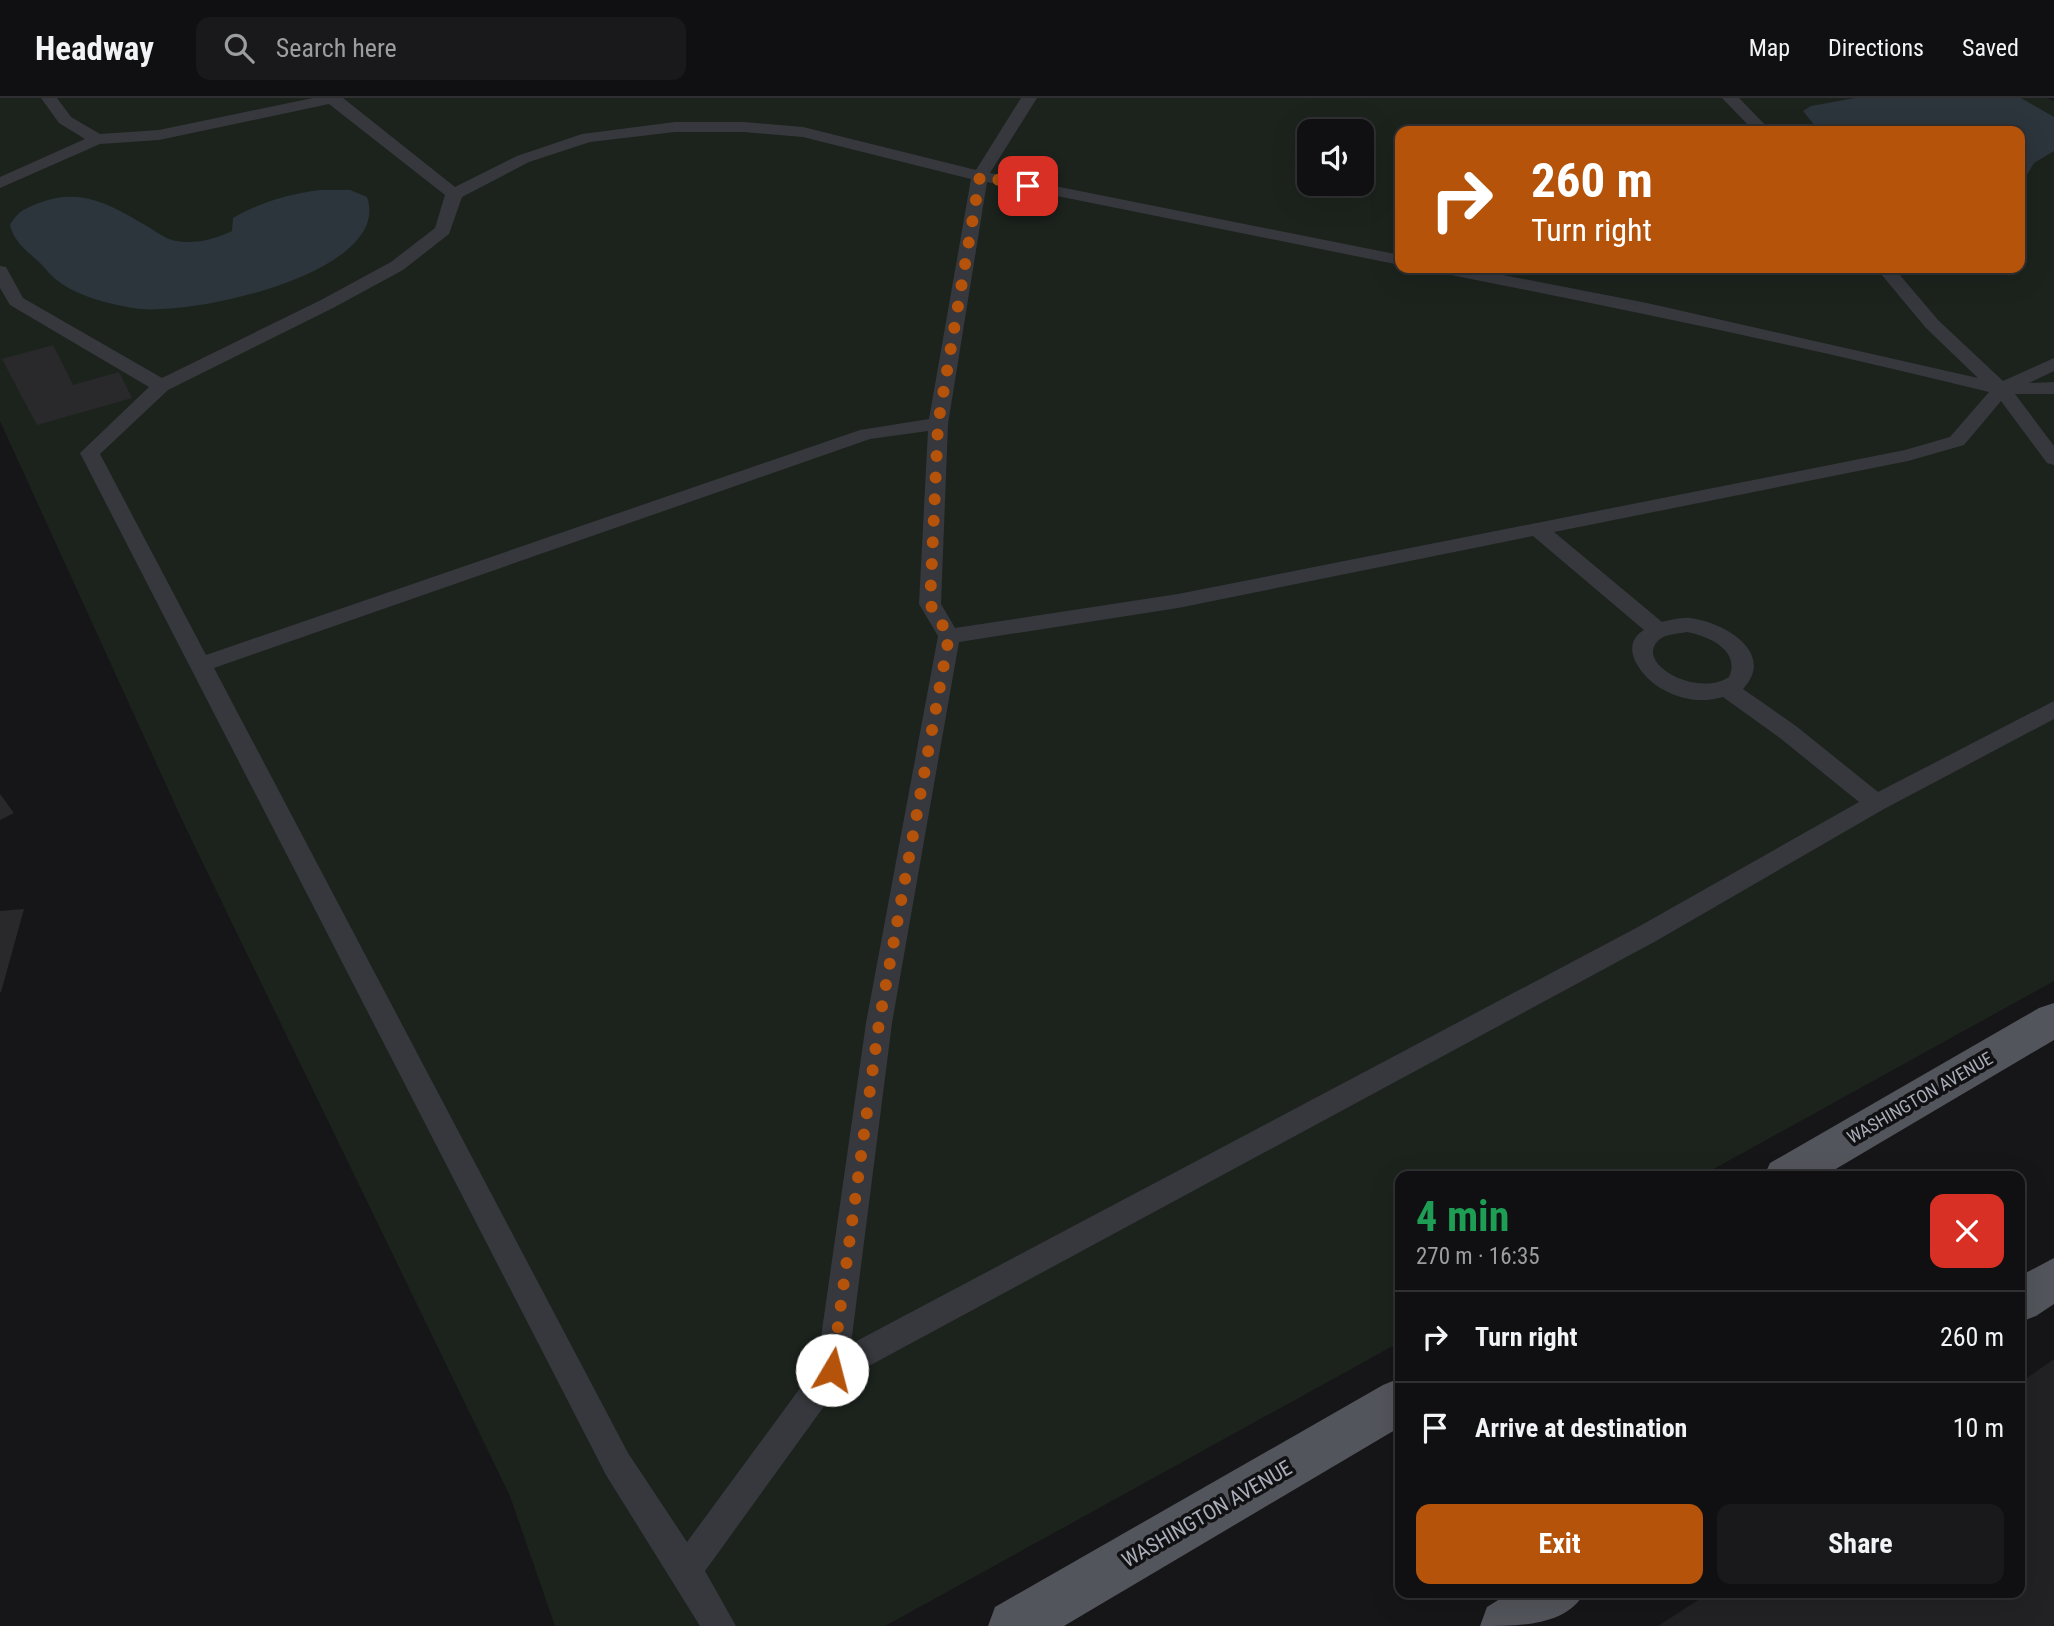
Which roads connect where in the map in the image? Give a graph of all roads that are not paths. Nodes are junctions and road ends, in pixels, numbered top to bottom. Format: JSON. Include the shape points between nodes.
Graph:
{"nodes":[{"id":1,"x":49,"y":98,"type":"edge"},
{"id":2,"x":1029,"y":98,"type":"edge"},
{"id":3,"x":1730,"y":98,"type":"edge"},
{"id":4,"x":334,"y":99,"type":"edge"},
{"id":5,"x":1758,"y":126,"type":"edge"},
{"id":6,"x":97,"y":139,"type":"junction"},
{"id":7,"x":980,"y":176,"type":"junction"},
{"id":8,"x":0,"y":183,"type":"edge"},
{"id":9,"x":454,"y":194,"type":"junction"},
{"id":10,"x":1395,"y":259,"type":"edge"},
{"id":11,"x":0,"y":271,"type":"edge"},
{"id":12,"x":1467,"y":273,"type":"edge"},
{"id":13,"x":1889,"y":273,"type":"edge"},
{"id":14,"x":2054,"y":364,"type":"edge"},
{"id":15,"x":161,"y":386,"type":"junction"},
{"id":16,"x":2054,"y":388,"type":"edge"},
{"id":17,"x":2001,"y":389,"type":"junction"},
{"id":18,"x":938,"y":424,"type":"junction"},
{"id":19,"x":2054,"y":459,"type":"edge"},
{"id":20,"x":1538,"y":530,"type":"junction"},
{"id":21,"x":1658,"y":630,"type":"junction"},
{"id":22,"x":949,"y":636,"type":"junction"},
{"id":23,"x":200,"y":665,"type":"junction"},
{"id":24,"x":1727,"y":689,"type":"junction"},
{"id":25,"x":2054,"y":709,"type":"edge"},
{"id":26,"x":1876,"y":803,"type":"junction"},
{"id":27,"x":2054,"y":1020,"type":"edge"},
{"id":28,"x":1795,"y":1171,"type":"edge"},
{"id":29,"x":2054,"y":1279,"type":"edge"},
{"id":30,"x":2025,"y":1298,"type":"edge"},
{"id":31,"x":832,"y":1370,"type":"junction"},
{"id":32,"x":1395,"y":1404,"type":"edge"},
{"id":33,"x":686,"y":1570,"type":"junction"},
{"id":34,"x":1550,"y":1598,"type":"edge"},
{"id":35,"x":719,"y":1626,"type":"edge"},
{"id":36,"x":1014,"y":1626,"type":"edge"},
{"id":37,"x":1506,"y":1626,"type":"edge"}],
"edges":[{"from":1,"to":6,"type":"lane","via":[[65,120]]},
{"from":2,"to":7,"type":"lane"},
{"from":3,"to":5,"type":"lane"},
{"from":4,"to":6,"type":"lane","via":[[159,135]]},
{"from":4,"to":9,"type":"lane"},
{"from":6,"to":8,"type":"lane"},
{"from":7,"to":9,"type":"lane","via":[[803,132],[675,127],[588,137],[523,159]]},
{"from":7,"to":10,"type":"lane"},
{"from":7,"to":18,"type":"lane"},
{"from":9,"to":15,"type":"lane","via":[[443,230],[397,266]]},
{"from":11,"to":15,"type":"lane","via":[[16,301]]},
{"from":12,"to":17,"type":"lane","via":[[1647,307]]},
{"from":13,"to":17,"type":"lane","via":[[1932,324]]},
{"from":14,"to":17,"type":"lane"},
{"from":15,"to":23,"type":"lane","via":[[90,453]]},
{"from":16,"to":17,"type":"lane"},
{"from":17,"to":19,"type":"lane"},
{"from":17,"to":20,"type":"lane","via":[[1957,441],[1908,455]]},
{"from":18,"to":22,"type":"lane","via":[[930,604]]},
{"from":18,"to":23,"type":"lane","via":[[867,434]]},
{"from":20,"to":21,"type":"lane"},
{"from":20,"to":22,"type":"lane","via":[[1178,601]]},
{"from":21,"to":24,"type":"lane","via":[[1641,647],[1648,669],[1676,688],[1694,692]]},
{"from":21,"to":24,"type":"lane","via":[[1686,625],[1730,642],[1744,663],[1743,673]]},
{"from":22,"to":31,"type":"lane","via":[[879,1023]]},
{"from":23,"to":33,"type":"lane","via":[[617,1464]]},
{"from":24,"to":26,"type":"lane"},
{"from":25,"to":26,"type":"lane"},
{"from":26,"to":31,"type":"lane","via":[[1647,934]]},
{"from":27,"to":28,"type":"main road","name":"WASHINGTON AVENUE"},
{"from":29,"to":30,"type":"main road"},
{"from":31,"to":33,"type":"lane"},
{"from":32,"to":36,"type":"main road","name":"WASHINGTON AVENUE"},
{"from":33,"to":35,"type":"lane"},
{"from":34,"to":37,"type":"main road"}]}
